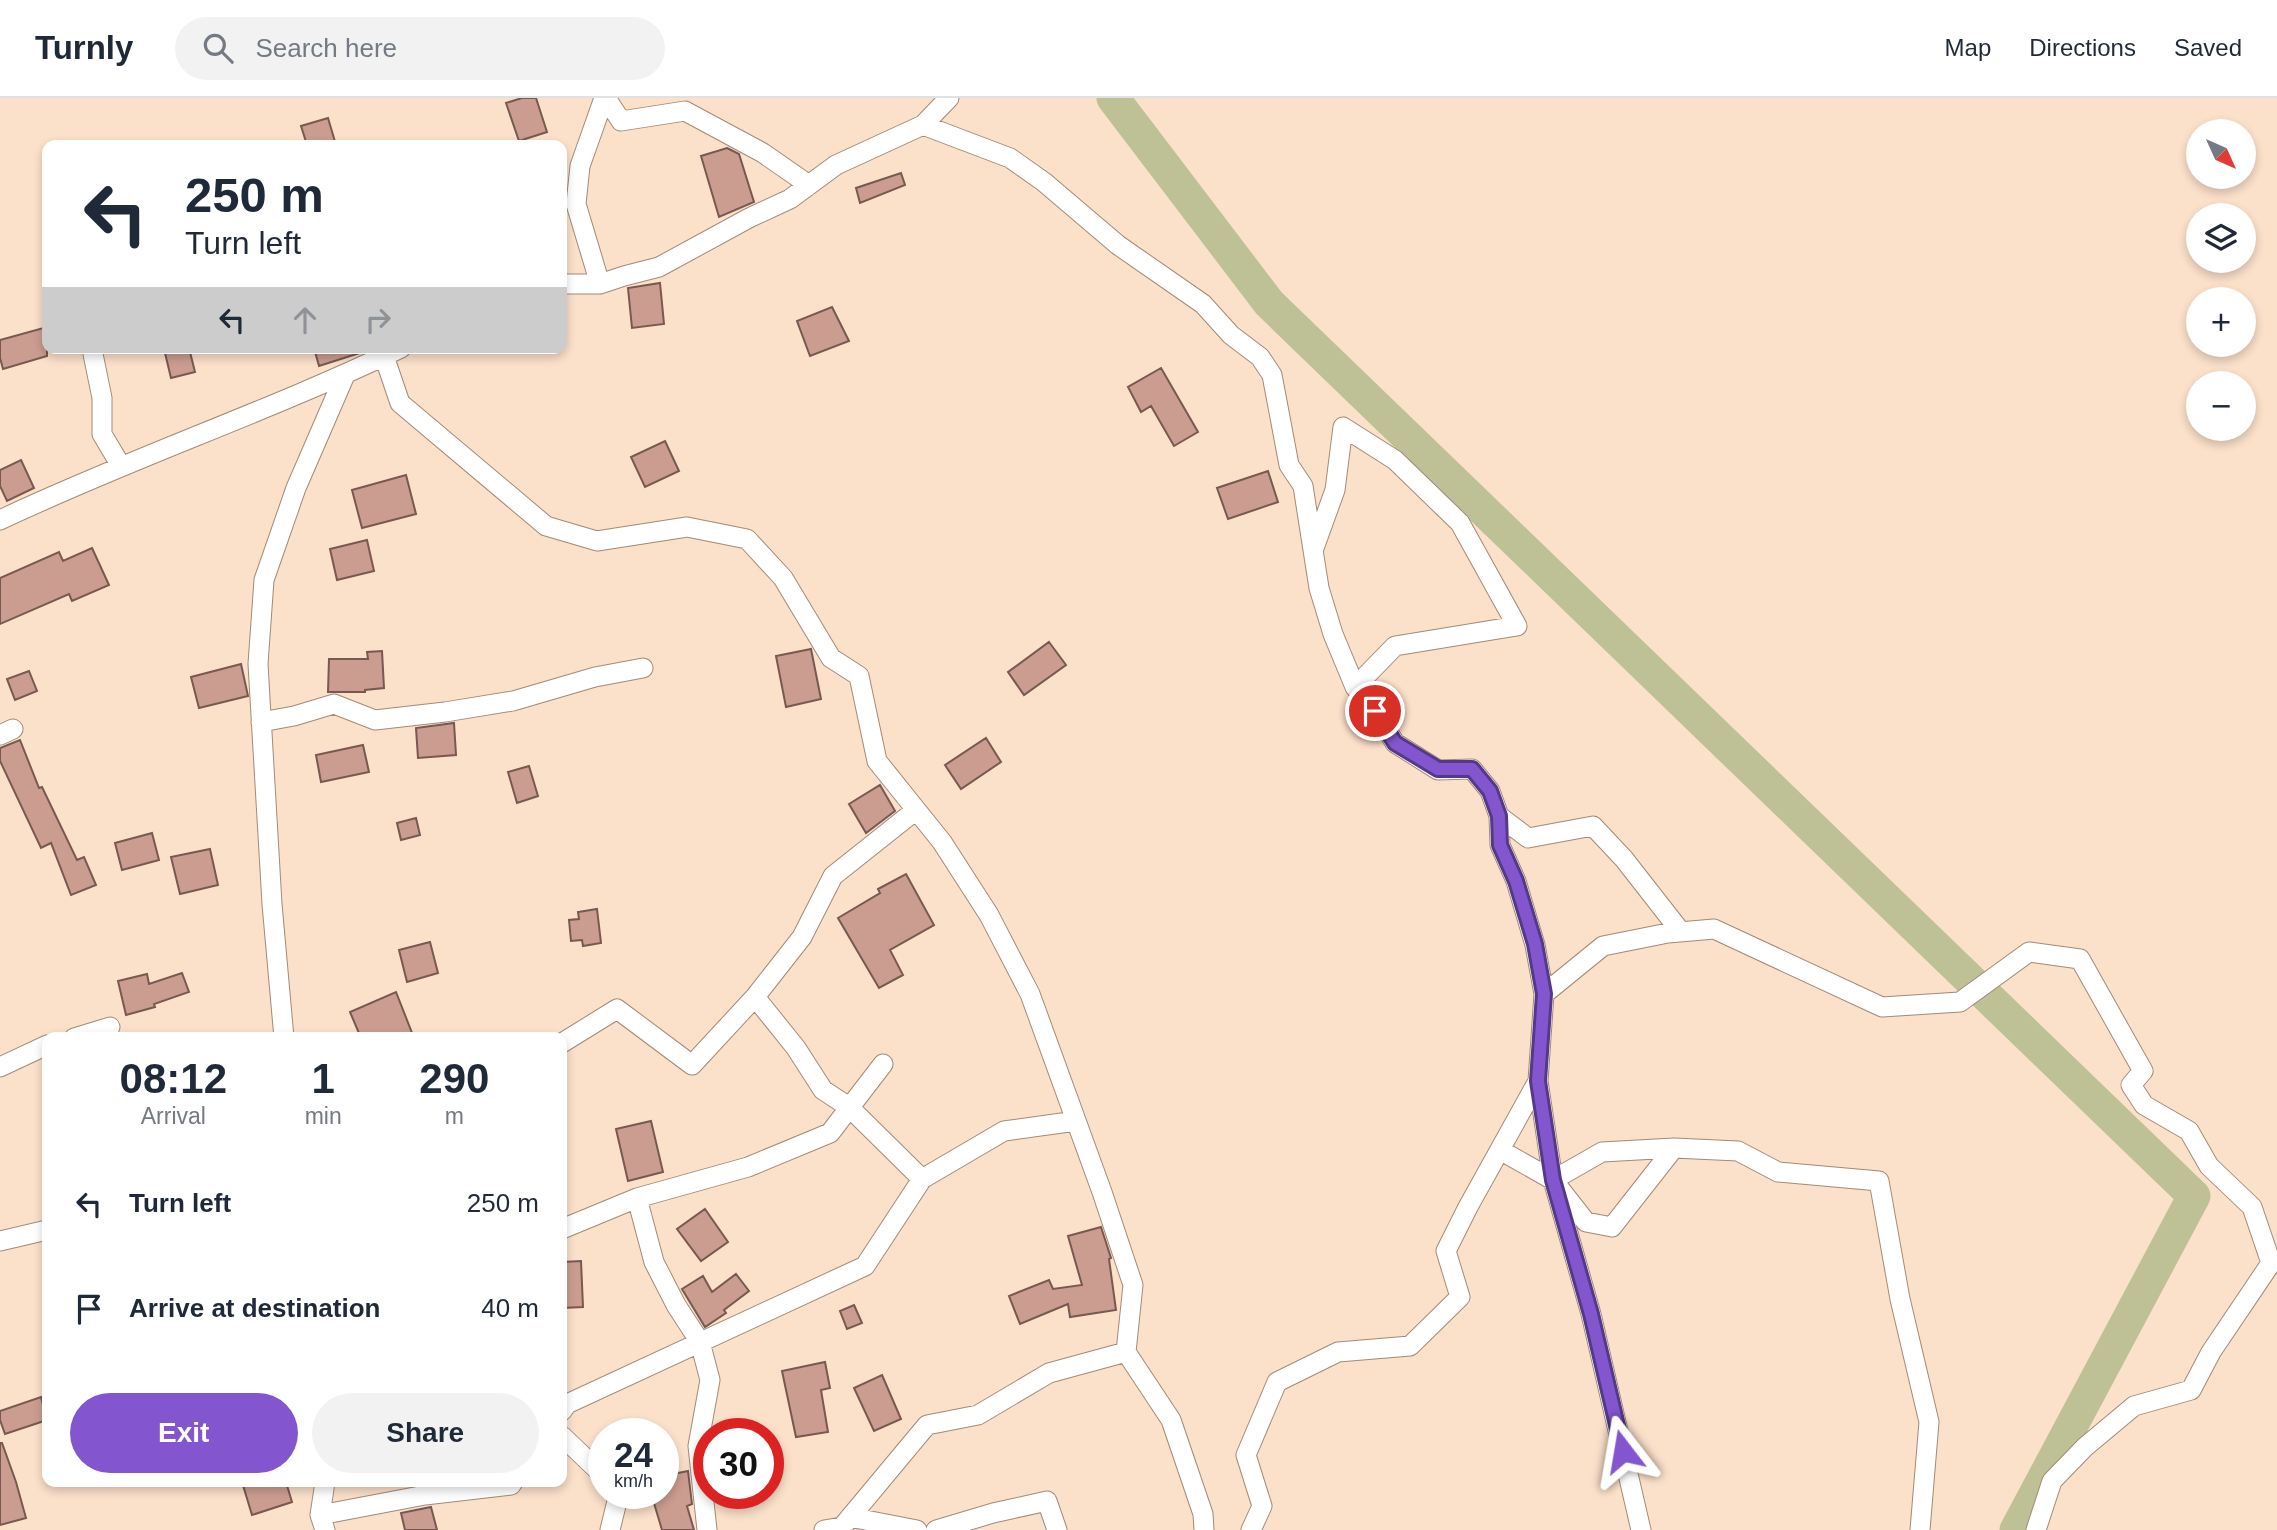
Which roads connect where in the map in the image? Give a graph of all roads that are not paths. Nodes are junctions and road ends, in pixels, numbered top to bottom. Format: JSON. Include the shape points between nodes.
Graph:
{"nodes":[{"id":1,"x":605,"y":98,"type":"edge"},
{"id":2,"x":949,"y":98,"type":"edge"},
{"id":3,"x":923,"y":125,"type":"junction"},
{"id":4,"x":809,"y":185,"type":"junction"},
{"id":5,"x":567,"y":284,"type":"edge"},
{"id":6,"x":600,"y":284,"type":"junction"},
{"id":7,"x":93,"y":354,"type":"dead end"},
{"id":8,"x":389,"y":354,"type":"edge"},
{"id":9,"x":393,"y":354,"type":"edge"},
{"id":10,"x":345,"y":375,"type":"junction"},
{"id":11,"x":121,"y":466,"type":"junction"},
{"id":12,"x":0,"y":520,"type":"edge"},
{"id":13,"x":1314,"y":551,"type":"junction"},
{"id":14,"x":643,"y":668,"type":"dead end"},
{"id":15,"x":1355,"y":687,"type":"junction"},
{"id":16,"x":261,"y":722,"type":"junction"},
{"id":17,"x":916,"y":810,"type":"junction"},
{"id":18,"x":1499,"y":816,"type":"junction"},
{"id":19,"x":1681,"y":932,"type":"junction"},
{"id":20,"x":1544,"y":994,"type":"junction"},
{"id":21,"x":755,"y":998,"type":"junction"},
{"id":22,"x":110,"y":1027,"type":"dead end"},
{"id":23,"x":94,"y":1032,"type":"edge"},
{"id":24,"x":283,"y":1032,"type":"edge"},
{"id":25,"x":567,"y":1040,"type":"edge"},
{"id":26,"x":42,"y":1047,"type":"edge"},
{"id":27,"x":883,"y":1064,"type":"dead end"},
{"id":28,"x":0,"y":1067,"type":"edge"},
{"id":29,"x":1538,"y":1081,"type":"junction"},
{"id":30,"x":849,"y":1107,"type":"junction"},
{"id":31,"x":1076,"y":1121,"type":"junction"},
{"id":32,"x":1674,"y":1148,"type":"junction"},
{"id":33,"x":1500,"y":1150,"type":"junction"},
{"id":34,"x":922,"y":1179,"type":"junction"},
{"id":35,"x":1553,"y":1180,"type":"junction"},
{"id":36,"x":637,"y":1198,"type":"junction"},
{"id":37,"x":567,"y":1227,"type":"edge"},
{"id":38,"x":42,"y":1231,"type":"edge"},
{"id":39,"x":0,"y":1241,"type":"edge"},
{"id":40,"x":701,"y":1342,"type":"junction"},
{"id":41,"x":1126,"y":1352,"type":"junction"},
{"id":42,"x":567,"y":1404,"type":"edge"},
{"id":43,"x":567,"y":1441,"type":"edge"},
{"id":44,"x":588,"y":1461,"type":"edge"},
{"id":45,"x":325,"y":1487,"type":"edge"},
{"id":46,"x":494,"y":1487,"type":"edge"},
{"id":47,"x":615,"y":1509,"type":"edge"},
{"id":48,"x":850,"y":1517,"type":"junction"},
{"id":49,"x":993,"y":1521,"type":"edge"},
{"id":50,"x":323,"y":1522,"type":"edge"},
{"id":51,"x":610,"y":1530,"type":"edge"},
{"id":52,"x":707,"y":1530,"type":"edge"},
{"id":53,"x":824,"y":1530,"type":"edge"},
{"id":54,"x":917,"y":1530,"type":"edge"},
{"id":55,"x":936,"y":1530,"type":"edge"},
{"id":56,"x":1056,"y":1530,"type":"edge"},
{"id":57,"x":1205,"y":1530,"type":"edge"},
{"id":58,"x":1251,"y":1530,"type":"edge"},
{"id":59,"x":1641,"y":1530,"type":"edge"},
{"id":60,"x":1920,"y":1530,"type":"edge"},
{"id":61,"x":2036,"y":1530,"type":"edge"}],
"edges":[{"from":1,"to":4,"type":"street","via":[[621,121],[685,111],[763,153]]},
{"from":1,"to":6,"type":"street","via":[[580,166],[576,204]]},
{"from":2,"to":3,"type":"street"},
{"from":3,"to":4,"type":"street","via":[[836,165]]},
{"from":3,"to":13,"type":"street","via":[[1010,158],[1118,245],[1203,304],[1260,358],[1272,375],[1286,454],[1303,486]]},
{"from":4,"to":6,"type":"street","via":[[659,268]]},
{"from":5,"to":6,"type":"street"},
{"from":7,"to":11,"type":"street","via":[[102,398],[102,434]]},
{"from":8,"to":10,"type":"street"},
{"from":9,"to":17,"type":"street","via":[[400,403],[546,526],[597,541],[687,527],[747,539],[783,578],[831,658],[859,676],[877,761]]},
{"from":10,"to":11,"type":"street"},
{"from":10,"to":16,"type":"street","via":[[296,488],[264,580],[258,664]]},
{"from":11,"to":12,"type":"street"},
{"from":13,"to":15,"type":"street","via":[[1334,634]]},
{"from":13,"to":15,"type":"street","via":[[1335,490],[1343,427],[1395,460],[1460,523],[1517,626],[1395,646]]},
{"from":14,"to":16,"type":"street","via":[[513,702],[445,712],[375,720],[334,704]]},
{"from":15,"to":18,"type":"street","via":[[1395,743],[1438,769],[1472,769],[1490,791]]},
{"from":16,"to":24,"type":"street"},
{"from":17,"to":21,"type":"street","via":[[833,876],[802,937]]},
{"from":17,"to":31,"type":"street","via":[[989,915],[1030,994]]},
{"from":18,"to":19,"type":"street","via":[[1528,838],[1593,826]]},
{"from":18,"to":20,"type":"street","via":[[1500,845],[1535,944]]},
{"from":19,"to":20,"type":"street","via":[[1603,946]]},
{"from":19,"to":61,"type":"street","via":[[1714,929],[1882,1007],[1960,1002],[2029,952],[2080,959],[2143,1071],[2132,1086],[2144,1105],[2189,1131],[2210,1166],[2252,1207],[2272,1263],[2211,1352],[2191,1390],[2134,1406],[2085,1447],[2052,1481]]},
{"from":20,"to":29,"type":"street"},
{"from":21,"to":25,"type":"street","via":[[692,1065],[617,1009]]},
{"from":21,"to":30,"type":"street","via":[[823,1090]]},
{"from":22,"to":23,"type":"street"},
{"from":26,"to":28,"type":"street"},
{"from":27,"to":30,"type":"street"},
{"from":29,"to":33,"type":"street"},
{"from":29,"to":35,"type":"street"},
{"from":30,"to":34,"type":"street"},
{"from":30,"to":36,"type":"street","via":[[830,1133],[748,1167]]},
{"from":31,"to":34,"type":"street","via":[[1004,1131]]},
{"from":31,"to":41,"type":"street","via":[[1133,1284]]},
{"from":32,"to":35,"type":"street","via":[[1602,1152]]},
{"from":32,"to":35,"type":"street","via":[[1612,1227],[1587,1222]]},
{"from":32,"to":60,"type":"street","via":[[1738,1151],[1778,1172],[1879,1181],[1928,1422]]},
{"from":33,"to":35,"type":"street"},
{"from":33,"to":58,"type":"street","via":[[1446,1251],[1460,1297],[1410,1346],[1338,1352],[1277,1382],[1246,1455],[1262,1506]]},
{"from":34,"to":40,"type":"street","via":[[865,1266]]},
{"from":35,"to":59,"type":"street","via":[[1591,1314]]},
{"from":36,"to":37,"type":"street"},
{"from":36,"to":40,"type":"street","via":[[654,1262]]},
{"from":38,"to":39,"type":"street"},
{"from":40,"to":42,"type":"street"},
{"from":40,"to":52,"type":"street","via":[[710,1380],[698,1446]]},
{"from":41,"to":48,"type":"street","via":[[1049,1373],[978,1415],[927,1424]]},
{"from":41,"to":57,"type":"street","via":[[1171,1420]]},
{"from":43,"to":44,"type":"street"},
{"from":45,"to":50,"type":"street"},
{"from":46,"to":50,"type":"street","via":[[425,1495]]},
{"from":47,"to":51,"type":"street"},
{"from":48,"to":53,"type":"street","via":[[842,1527]]},
{"from":48,"to":54,"type":"street"},
{"from":49,"to":55,"type":"street"},
{"from":49,"to":56,"type":"street","via":[[1048,1501]]}]}
